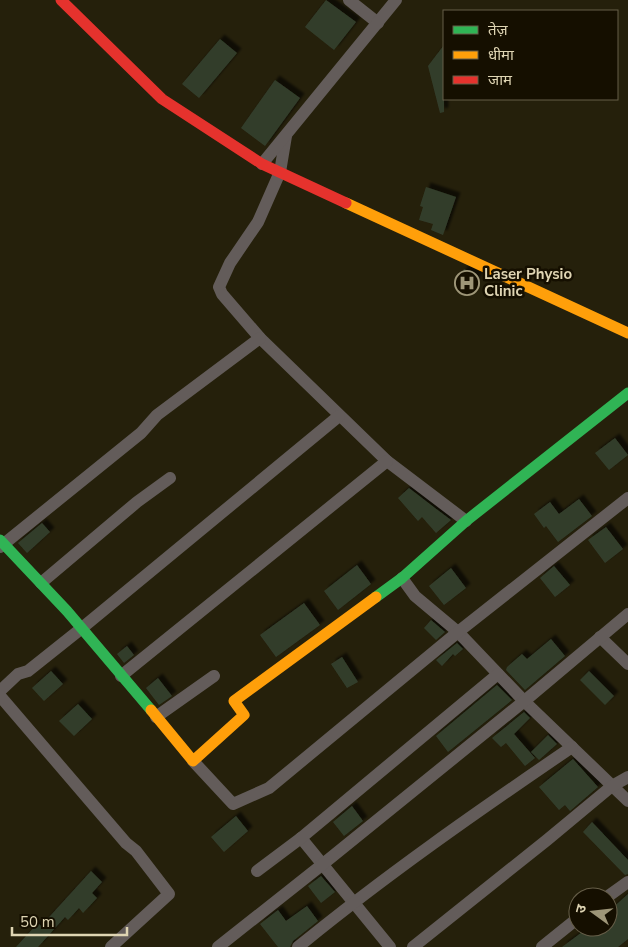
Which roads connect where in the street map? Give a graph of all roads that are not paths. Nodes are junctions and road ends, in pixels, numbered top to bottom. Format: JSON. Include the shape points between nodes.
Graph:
{"nodes":[{"id":1,"x":61,"y":0,"type":"edge"},
{"id":2,"x":349,"y":0,"type":"edge"},
{"id":3,"x":396,"y":0,"type":"edge"},
{"id":4,"x":378,"y":23,"type":"junction"},
{"id":5,"x":286,"y":136,"type":"junction"},
{"id":6,"x":262,"y":164,"type":"junction"},
{"id":7,"x":280,"y":172,"type":"junction"},
{"id":8,"x":628,"y":333,"type":"edge"},
{"id":9,"x":260,"y":338,"type":"junction"},
{"id":10,"x":628,"y":393,"type":"edge"},
{"id":11,"x":339,"y":416,"type":"junction"},
{"id":12,"x":387,"y":461,"type":"junction"},
{"id":13,"x":170,"y":478,"type":"dead end"},
{"id":14,"x":628,"y":498,"type":"edge"},
{"id":15,"x":466,"y":520,"type":"junction"},
{"id":16,"x":1,"y":543,"type":"edge"},
{"id":17,"x":402,"y":578,"type":"junction"},
{"id":18,"x":41,"y":584,"type":"junction"},
{"id":19,"x":628,"y":614,"type":"edge"},
{"id":20,"x":82,"y":628,"type":"junction"},
{"id":21,"x":458,"y":632,"type":"junction"},
{"id":22,"x":600,"y":637,"type":"junction"},
{"id":23,"x":628,"y":664,"type":"edge"},
{"id":24,"x":498,"y":674,"type":"junction"},
{"id":25,"x":121,"y":676,"type":"junction"},
{"id":26,"x":214,"y":676,"type":"dead end"},
{"id":27,"x":0,"y":691,"type":"edge"},
{"id":28,"x":0,"y":696,"type":"edge"},
{"id":29,"x":524,"y":701,"type":"junction"},
{"id":30,"x":156,"y":717,"type":"junction"},
{"id":31,"x":572,"y":748,"type":"junction"},
{"id":32,"x":193,"y":761,"type":"junction"},
{"id":33,"x":628,"y":777,"type":"edge"},
{"id":34,"x":612,"y":786,"type":"junction"},
{"id":35,"x":628,"y":801,"type":"edge"},
{"id":36,"x":301,"y":838,"type":"junction"},
{"id":37,"x":324,"y":864,"type":"junction"},
{"id":38,"x":257,"y":871,"type":"dead end"},
{"id":39,"x":354,"y":902,"type":"junction"},
{"id":40,"x":568,"y":926,"type":"edge"},
{"id":41,"x":118,"y":945,"type":"edge"},
{"id":42,"x":218,"y":947,"type":"edge"},
{"id":43,"x":298,"y":947,"type":"edge"},
{"id":44,"x":390,"y":947,"type":"edge"},
{"id":45,"x":413,"y":947,"type":"edge"},
{"id":46,"x":542,"y":947,"type":"edge"}],
"edges":[{"from":1,"to":6,"type":"street","via":[[162,100]]},
{"from":2,"to":4,"type":"street"},
{"from":3,"to":4,"type":"street"},
{"from":4,"to":5,"type":"street"},
{"from":5,"to":6,"type":"street"},
{"from":5,"to":7,"type":"street"},
{"from":6,"to":7,"type":"street"},
{"from":7,"to":8,"type":"street"},
{"from":7,"to":9,"type":"street","via":[[258,222],[230,263],[219,287],[228,303]]},
{"from":9,"to":11,"type":"street"},
{"from":9,"to":16,"type":"street","via":[[158,415],[141,433]]},
{"from":10,"to":15,"type":"street"},
{"from":11,"to":12,"type":"street"},
{"from":11,"to":20,"type":"street"},
{"from":12,"to":15,"type":"street"},
{"from":12,"to":25,"type":"street"},
{"from":13,"to":18,"type":"street"},
{"from":14,"to":21,"type":"street"},
{"from":15,"to":17,"type":"street"},
{"from":16,"to":18,"type":"street"},
{"from":17,"to":21,"type":"street","via":[[415,596]]},
{"from":17,"to":32,"type":"street","via":[[234,700],[244,716]]},
{"from":18,"to":20,"type":"street"},
{"from":19,"to":22,"type":"street"},
{"from":20,"to":25,"type":"street"},
{"from":20,"to":27,"type":"street","via":[[28,671],[18,674]]},
{"from":21,"to":24,"type":"street"},
{"from":21,"to":32,"type":"street","via":[[269,788],[233,804]]},
{"from":22,"to":23,"type":"street"},
{"from":22,"to":29,"type":"street"},
{"from":24,"to":29,"type":"street"},
{"from":24,"to":36,"type":"street"},
{"from":25,"to":30,"type":"street"},
{"from":26,"to":30,"type":"street"},
{"from":28,"to":41,"type":"street","via":[[136,851],[169,894]]},
{"from":29,"to":31,"type":"street"},
{"from":29,"to":37,"type":"street"},
{"from":30,"to":32,"type":"street"},
{"from":31,"to":34,"type":"street"},
{"from":31,"to":39,"type":"street","via":[[475,813]]},
{"from":33,"to":34,"type":"street"},
{"from":34,"to":35,"type":"street"},
{"from":34,"to":45,"type":"street"},
{"from":36,"to":37,"type":"street"},
{"from":36,"to":38,"type":"street"},
{"from":37,"to":39,"type":"street"},
{"from":37,"to":42,"type":"street"},
{"from":39,"to":43,"type":"street"},
{"from":39,"to":44,"type":"street"},
{"from":40,"to":46,"type":"street"}]}
